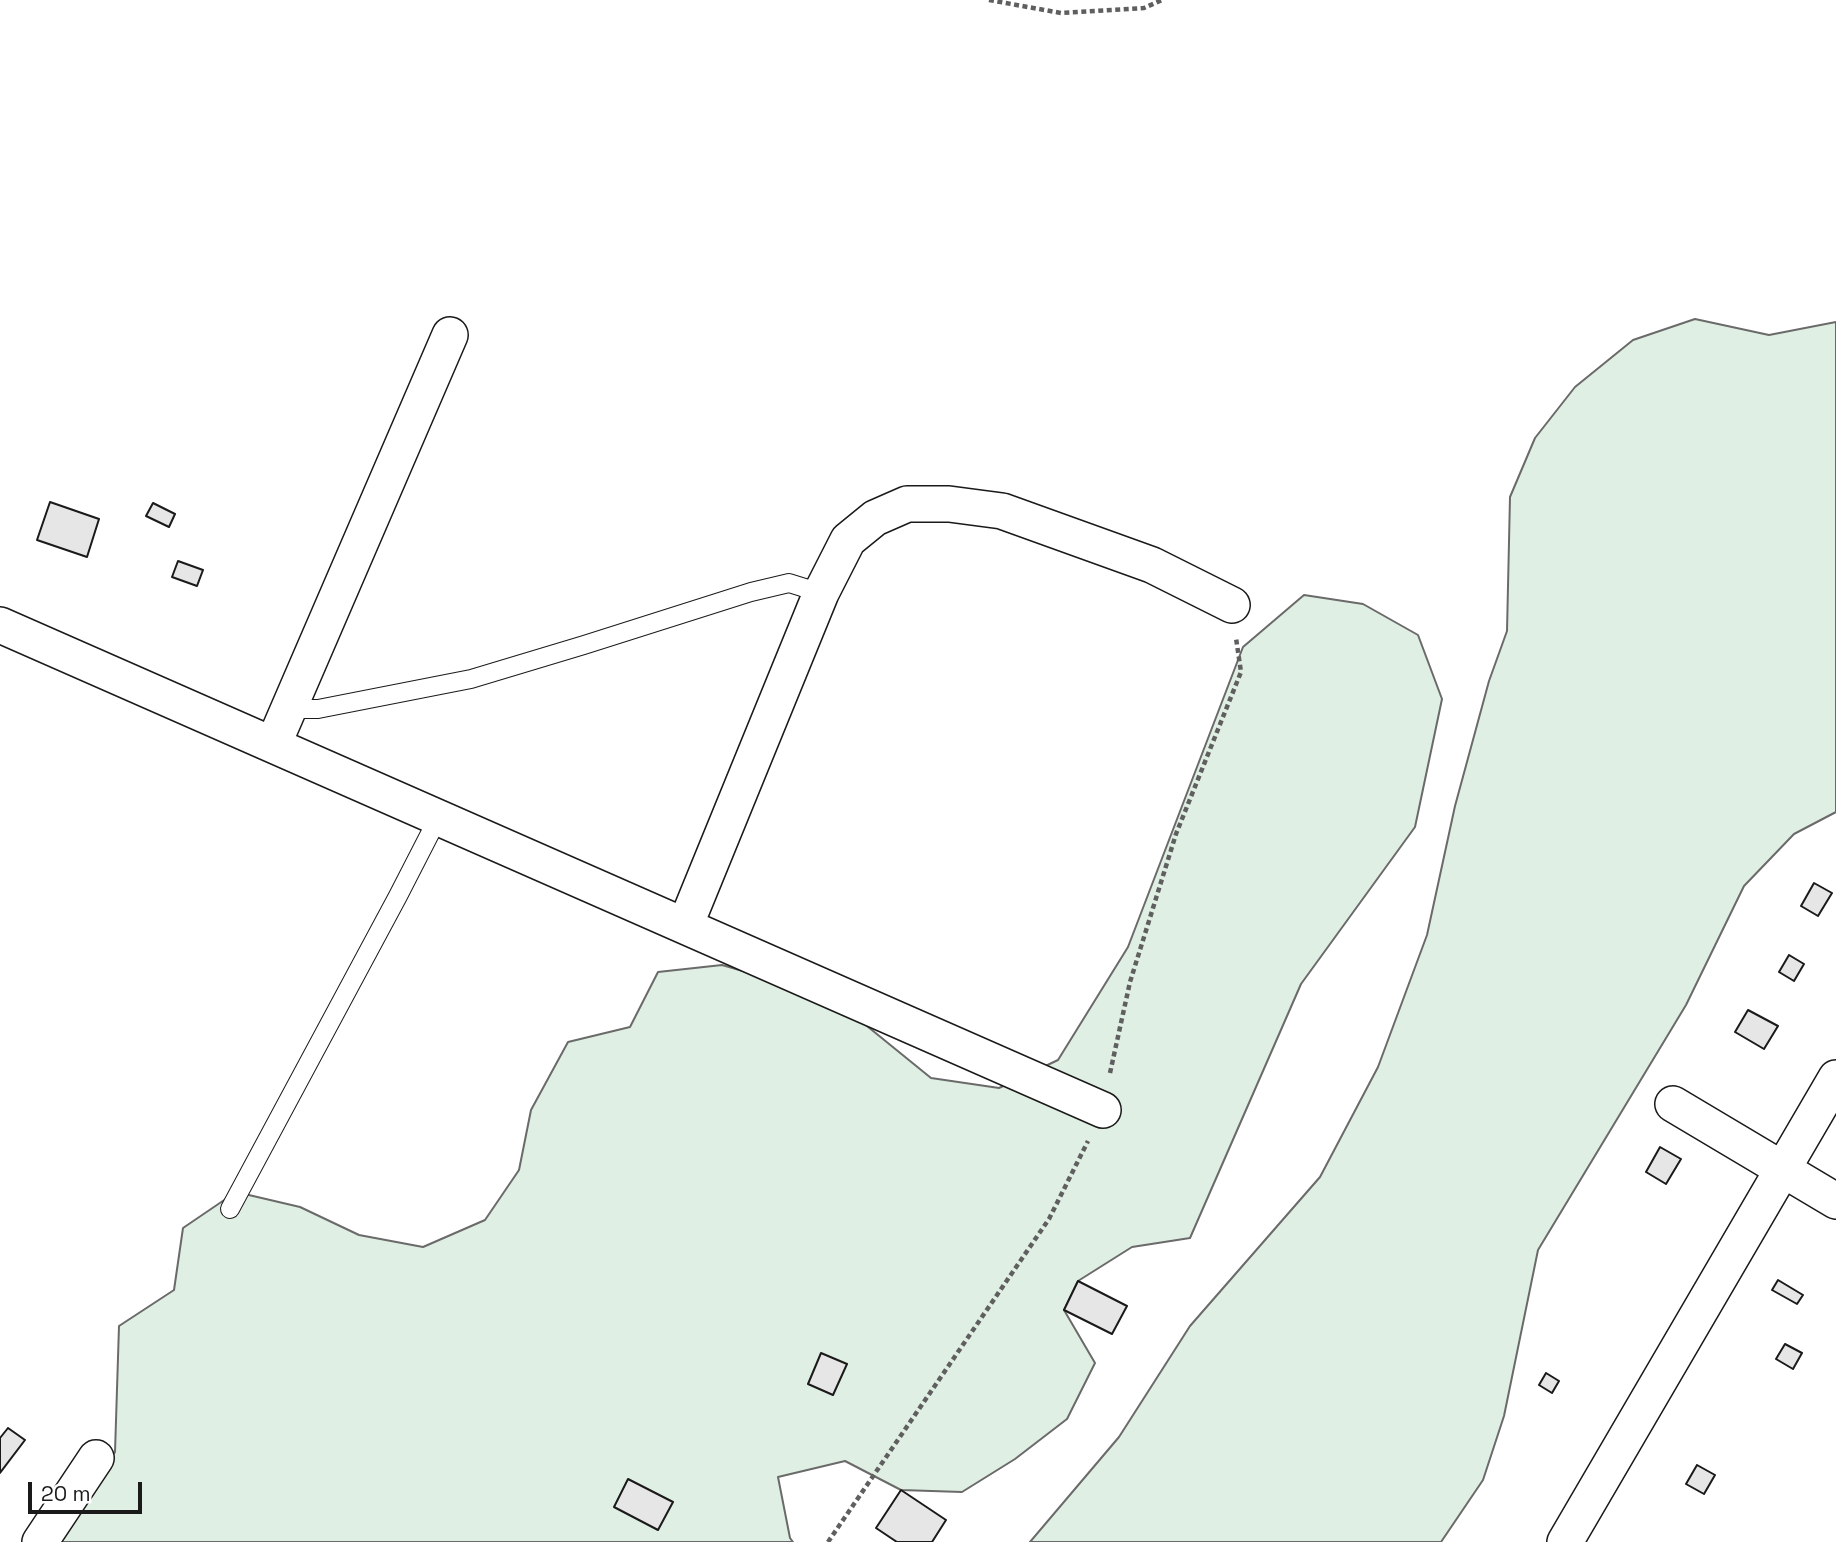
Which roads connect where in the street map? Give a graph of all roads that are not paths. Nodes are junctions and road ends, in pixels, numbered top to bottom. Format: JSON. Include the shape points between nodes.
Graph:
{"nodes":[{"id":1,"x":450,"y":335,"type":"dead end"},
{"id":2,"x":821,"y":593,"type":"junction"},
{"id":3,"x":1232,"y":606,"type":"dead end"},
{"id":4,"x":0,"y":625,"type":"edge"},
{"id":5,"x":289,"y":706,"type":"junction"},
{"id":6,"x":272,"y":745,"type":"junction"},
{"id":7,"x":438,"y":818,"type":"junction"},
{"id":8,"x":685,"y":926,"type":"junction"},
{"id":9,"x":1836,"y":1078,"type":"edge"},
{"id":10,"x":1673,"y":1104,"type":"dead end"},
{"id":11,"x":1102,"y":1110,"type":"dead end"},
{"id":12,"x":1783,"y":1169,"type":"junction"},
{"id":13,"x":1836,"y":1200,"type":"edge"},
{"id":14,"x":230,"y":1209,"type":"dead end"},
{"id":15,"x":96,"y":1458,"type":"dead end"},
{"id":16,"x":40,"y":1542,"type":"edge"},
{"id":17,"x":1565,"y":1542,"type":"edge"}],
"edges":[{"from":1,"to":5,"type":"street"},
{"from":2,"to":3,"type":"street","via":[[848,540],[875,517],[907,504],[949,504],[1002,510],[1152,565]]},
{"from":2,"to":5,"type":"lane","via":[[789,583],[471,679],[318,709]]},
{"from":2,"to":8,"type":"street"},
{"from":4,"to":6,"type":"street"},
{"from":5,"to":6,"type":"street"},
{"from":6,"to":7,"type":"street"},
{"from":7,"to":8,"type":"street"},
{"from":7,"to":14,"type":"lane"},
{"from":8,"to":11,"type":"street"},
{"from":9,"to":12,"type":"street"},
{"from":10,"to":12,"type":"street"},
{"from":12,"to":13,"type":"street"},
{"from":12,"to":17,"type":"street"},
{"from":15,"to":16,"type":"street"}]}
